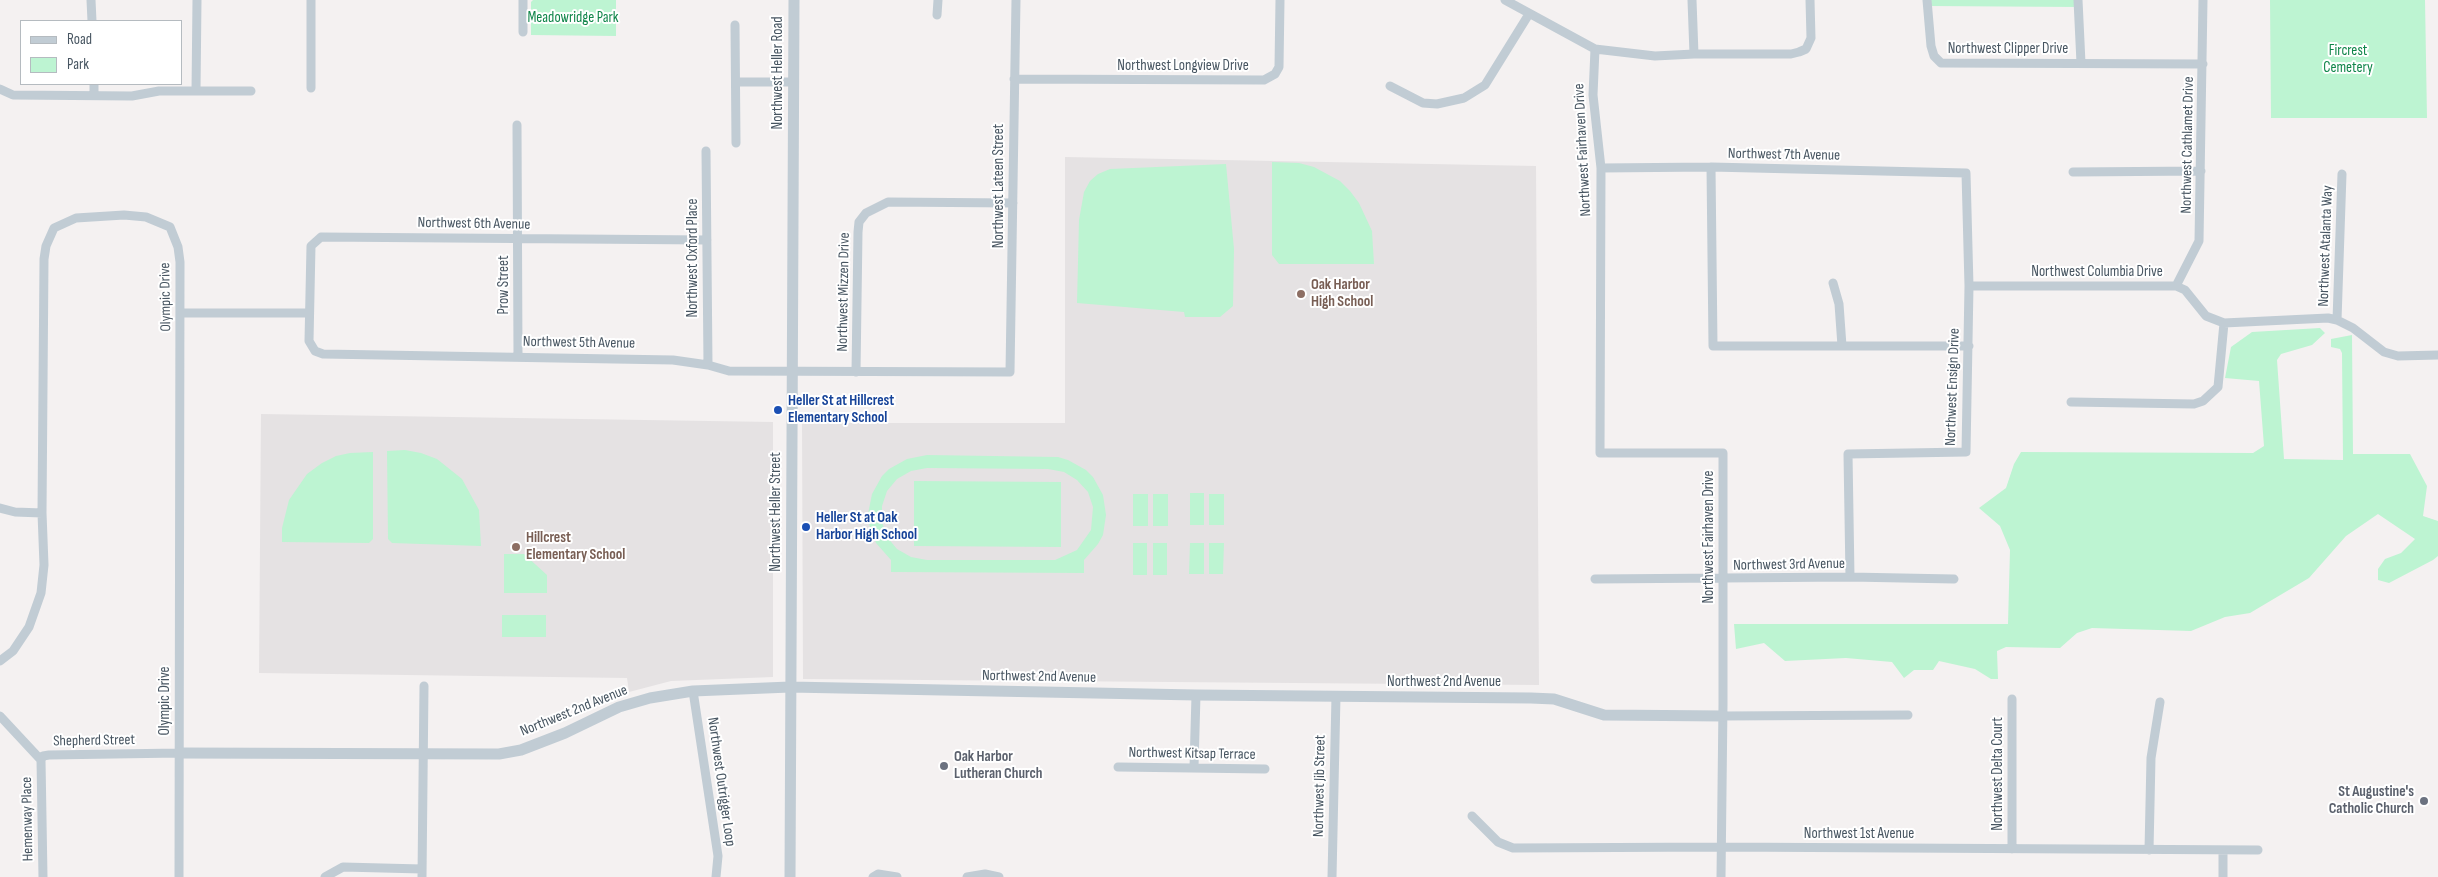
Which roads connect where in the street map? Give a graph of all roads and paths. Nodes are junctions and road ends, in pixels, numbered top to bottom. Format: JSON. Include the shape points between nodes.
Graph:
{"nodes":[{"id":1,"x":91,"y":0,"type":"edge"},
{"id":2,"x":197,"y":0,"type":"edge"},
{"id":3,"x":311,"y":0,"type":"edge"},
{"id":4,"x":523,"y":0,"type":"edge"},
{"id":5,"x":794,"y":0,"type":"edge"},
{"id":6,"x":938,"y":0,"type":"edge"},
{"id":7,"x":1016,"y":0,"type":"edge"},
{"id":8,"x":1280,"y":0,"type":"edge"},
{"id":9,"x":1505,"y":0,"type":"edge"},
{"id":10,"x":1692,"y":0,"type":"edge"},
{"id":11,"x":1810,"y":0,"type":"edge"},
{"id":12,"x":1927,"y":0,"type":"edge"},
{"id":13,"x":2078,"y":0,"type":"edge"},
{"id":14,"x":2203,"y":0,"type":"edge"},
{"id":15,"x":1529,"y":14,"type":"junction"},
{"id":16,"x":937,"y":15,"type":"dead end"},
{"id":17,"x":92,"y":20,"type":"edge"},
{"id":18,"x":736,"y":25,"type":"dead end"},
{"id":19,"x":523,"y":32,"type":"dead end"},
{"id":20,"x":1594,"y":49,"type":"junction"},
{"id":21,"x":1694,"y":54,"type":"junction"},
{"id":22,"x":2082,"y":63,"type":"junction"},
{"id":23,"x":2203,"y":64,"type":"junction"},
{"id":24,"x":1014,"y":79,"type":"junction"},
{"id":25,"x":736,"y":82,"type":"junction"},
{"id":26,"x":793,"y":82,"type":"junction"},
{"id":27,"x":94,"y":85,"type":"edge"},
{"id":28,"x":1390,"y":86,"type":"dead end"},
{"id":29,"x":311,"y":88,"type":"dead end"},
{"id":30,"x":0,"y":89,"type":"edge"},
{"id":31,"x":196,"y":91,"type":"junction"},
{"id":32,"x":251,"y":91,"type":"dead end"},
{"id":33,"x":94,"y":95,"type":"junction"},
{"id":34,"x":517,"y":125,"type":"dead end"},
{"id":35,"x":736,"y":143,"type":"dead end"},
{"id":36,"x":792,"y":147,"type":"joint"},
{"id":37,"x":706,"y":151,"type":"dead end"},
{"id":38,"x":1711,"y":167,"type":"junction"},
{"id":39,"x":1601,"y":168,"type":"junction"},
{"id":40,"x":2201,"y":171,"type":"junction"},
{"id":41,"x":2073,"y":172,"type":"dead end"},
{"id":42,"x":1966,"y":173,"type":"joint"},
{"id":43,"x":2342,"y":174,"type":"dead end"},
{"id":44,"x":1013,"y":204,"type":"junction"},
{"id":45,"x":518,"y":238,"type":"junction"},
{"id":46,"x":707,"y":240,"type":"junction"},
{"id":47,"x":1833,"y":283,"type":"dead end"},
{"id":48,"x":1969,"y":286,"type":"junction"},
{"id":49,"x":2176,"y":286,"type":"junction"},
{"id":50,"x":180,"y":313,"type":"junction"},
{"id":51,"x":310,"y":313,"type":"junction"},
{"id":52,"x":2337,"y":320,"type":"junction"},
{"id":53,"x":2224,"y":324,"type":"junction"},
{"id":54,"x":1842,"y":346,"type":"junction"},
{"id":55,"x":1969,"y":346,"type":"junction"},
{"id":56,"x":2438,"y":355,"type":"edge"},
{"id":57,"x":518,"y":356,"type":"junction"},
{"id":58,"x":708,"y":365,"type":"junction"},
{"id":59,"x":792,"y":372,"type":"junction"},
{"id":60,"x":856,"y":372,"type":"junction"},
{"id":61,"x":1010,"y":372,"type":"joint"},
{"id":62,"x":2071,"y":402,"type":"dead end"},
{"id":63,"x":0,"y":508,"type":"edge"},
{"id":64,"x":42,"y":513,"type":"junction"},
{"id":65,"x":1850,"y":577,"type":"junction"},
{"id":66,"x":1595,"y":579,"type":"dead end"},
{"id":67,"x":1724,"y":579,"type":"junction"},
{"id":68,"x":1954,"y":579,"type":"dead end"},
{"id":69,"x":0,"y":661,"type":"edge"},
{"id":70,"x":424,"y":686,"type":"dead end"},
{"id":71,"x":790,"y":687,"type":"junction"},
{"id":72,"x":693,"y":691,"type":"junction"},
{"id":73,"x":1196,"y":695,"type":"junction"},
{"id":74,"x":1336,"y":696,"type":"junction"},
{"id":75,"x":2012,"y":699,"type":"dead end"},
{"id":76,"x":2160,"y":702,"type":"dead end"},
{"id":77,"x":1908,"y":715,"type":"dead end"},
{"id":78,"x":0,"y":716,"type":"edge"},
{"id":79,"x":1723,"y":716,"type":"junction"},
{"id":80,"x":423,"y":752,"type":"junction"},
{"id":81,"x":179,"y":753,"type":"junction"},
{"id":82,"x":41,"y":760,"type":"junction"},
{"id":83,"x":1118,"y":767,"type":"dead end"},
{"id":84,"x":1194,"y":767,"type":"junction"},
{"id":85,"x":1265,"y":769,"type":"dead end"},
{"id":86,"x":1472,"y":816,"type":"dead end"},
{"id":87,"x":1721,"y":847,"type":"junction"},
{"id":88,"x":2012,"y":849,"type":"junction"},
{"id":89,"x":2149,"y":850,"type":"junction"},
{"id":90,"x":2223,"y":850,"type":"junction"},
{"id":91,"x":2258,"y":850,"type":"dead end"},
{"id":92,"x":422,"y":873,"type":"edge"},
{"id":93,"x":43,"y":877,"type":"edge"},
{"id":94,"x":179,"y":877,"type":"edge"},
{"id":95,"x":325,"y":877,"type":"edge"},
{"id":96,"x":716,"y":877,"type":"edge"},
{"id":97,"x":790,"y":877,"type":"edge"},
{"id":98,"x":873,"y":877,"type":"edge"},
{"id":99,"x":897,"y":877,"type":"edge"},
{"id":100,"x":967,"y":877,"type":"edge"},
{"id":101,"x":999,"y":877,"type":"edge"},
{"id":102,"x":1332,"y":877,"type":"edge"},
{"id":103,"x":1721,"y":877,"type":"edge"},
{"id":104,"x":2223,"y":877,"type":"edge"}],
"edges":[{"from":1,"to":17,"type":"street"},
{"from":2,"to":31,"type":"street"},
{"from":3,"to":29,"type":"street"},
{"from":4,"to":19,"type":"street"},
{"from":5,"to":26,"type":"street","name":"Northwest Heller Road"},
{"from":6,"to":16,"type":"street"},
{"from":7,"to":24,"type":"street","name":"Northwest Lateen Street"},
{"from":8,"to":24,"type":"street","name":"Northwest Longview Drive","via":[[1279,67],[1275,74],[1264,80]]},
{"from":9,"to":15,"type":"street"},
{"from":10,"to":21,"type":"street"},
{"from":11,"to":21,"type":"street","via":[[1811,38],[1806,49],[1791,54]]},
{"from":12,"to":22,"type":"street","name":"Northwest Clipper Drive","via":[[1931,46],[1941,63]]},
{"from":13,"to":22,"type":"street"},
{"from":14,"to":23,"type":"street","name":"Northwest Cathlamet Drive"},
{"from":15,"to":20,"type":"street"},
{"from":15,"to":28,"type":"street","via":[[1486,85],[1464,98],[1437,104],[1423,103]]},
{"from":18,"to":25,"type":"street"},
{"from":20,"to":21,"type":"street","via":[[1631,55]]},
{"from":20,"to":39,"type":"street","name":"Northwest Fairhaven Drive","via":[[1593,95]]},
{"from":22,"to":23,"type":"street"},
{"from":23,"to":40,"type":"street","name":"Northwest Cathlamet Drive"},
{"from":24,"to":44,"type":"street","name":"Northwest Lateen Street"},
{"from":25,"to":26,"type":"street"},
{"from":25,"to":35,"type":"street"},
{"from":26,"to":36,"type":"street","name":"Northwest Heller Road"},
{"from":27,"to":33,"type":"street"},
{"from":30,"to":33,"type":"street","via":[[13,96]]},
{"from":31,"to":32,"type":"street"},
{"from":31,"to":33,"type":"street"},
{"from":34,"to":45,"type":"street","name":"Prow Street"},
{"from":36,"to":59,"type":"street","name":"Northwest Heller Street"},
{"from":37,"to":46,"type":"street","name":"Northwest Oxford Place"},
{"from":38,"to":39,"type":"street","name":"Northwest 7th Avenue"},
{"from":38,"to":42,"type":"street","name":"Northwest 7th Avenue"},
{"from":38,"to":54,"type":"street","via":[[1713,346]]},
{"from":39,"to":67,"type":"street","name":"Northwest Fairhaven Drive","via":[[1600,453],[1723,453]]},
{"from":40,"to":41,"type":"street"},
{"from":40,"to":49,"type":"street","name":"Northwest Cathlamet Drive","via":[[2199,241]]},
{"from":42,"to":48,"type":"street","name":"Northwest Ensign Drive"},
{"from":43,"to":52,"type":"street","name":"Northwest Atalanta Way"},
{"from":44,"to":60,"type":"street","name":"Northwest Mizzen Drive","via":[[888,202],[866,213],[858,232]]},
{"from":44,"to":61,"type":"street","name":"Northwest Lateen Street"},
{"from":45,"to":46,"type":"street","name":"Northwest 6th Avenue"},
{"from":45,"to":51,"type":"street","name":"Northwest 6th Avenue","via":[[321,237],[311,246]]},
{"from":45,"to":57,"type":"street","name":"Prow Street"},
{"from":46,"to":58,"type":"street","name":"Northwest Oxford Place"},
{"from":47,"to":54,"type":"street","via":[[1839,304]]},
{"from":48,"to":49,"type":"street","name":"Northwest Columbia Drive"},
{"from":48,"to":55,"type":"street","name":"Northwest Ensign Drive"},
{"from":49,"to":53,"type":"street","name":"Northwest Columbia Drive","via":[[2185,290],[2206,316]]},
{"from":50,"to":51,"type":"street"},
{"from":50,"to":64,"type":"street","name":"Olympic Drive","via":[[180,262],[170,226],[146,217],[124,215],[76,218],[54,228],[44,258]]},
{"from":50,"to":81,"type":"street","name":"Olympic Drive"},
{"from":51,"to":57,"type":"street","name":"Northwest 5th Avenue","via":[[309,341],[319,353]]},
{"from":52,"to":53,"type":"street","via":[[2315,317]]},
{"from":52,"to":56,"type":"street","via":[[2384,352],[2398,356]]},
{"from":53,"to":62,"type":"street","via":[[2218,387],[2203,401],[2194,404]]},
{"from":54,"to":55,"type":"street"},
{"from":55,"to":65,"type":"street","name":"Northwest Ensign Drive","via":[[1966,452],[1848,454]]},
{"from":57,"to":58,"type":"street","name":"Northwest 5th Avenue","via":[[673,360]]},
{"from":58,"to":59,"type":"street","name":"Northwest 5th Avenue","via":[[729,371]]},
{"from":59,"to":60,"type":"street","name":"Northwest 5th Avenue"},
{"from":59,"to":71,"type":"street","name":"Northwest Heller Street"},
{"from":60,"to":61,"type":"street","name":"Northwest 5th Avenue"},
{"from":63,"to":64,"type":"street"},
{"from":64,"to":69,"type":"street","name":"Olympic Drive","via":[[44,566],[41,594],[28,627],[13,650]]},
{"from":65,"to":67,"type":"street","name":"Northwest 3rd Avenue"},
{"from":65,"to":68,"type":"street","name":"Northwest 3rd Avenue"},
{"from":66,"to":67,"type":"street","name":"Northwest 3rd Avenue"},
{"from":67,"to":79,"type":"street","name":"Northwest Fairhaven Drive"},
{"from":70,"to":80,"type":"street"},
{"from":71,"to":72,"type":"street","name":"Northwest 2nd Avenue"},
{"from":71,"to":73,"type":"street","name":"Northwest 2nd Avenue"},
{"from":71,"to":97,"type":"street","name":"Northwest Heller Street"},
{"from":72,"to":80,"type":"street","name":"Northwest 2nd Avenue","via":[[619,707],[521,750],[498,754]]},
{"from":72,"to":96,"type":"street","name":"Northwest Outrigger Loop","via":[[718,856]]},
{"from":73,"to":74,"type":"street","name":"Northwest 2nd Avenue"},
{"from":73,"to":84,"type":"street"},
{"from":74,"to":79,"type":"street","name":"Northwest 2nd Avenue","via":[[1539,698],[1554,699],[1604,715]]},
{"from":74,"to":102,"type":"street","name":"Northwest Jib Street"},
{"from":75,"to":88,"type":"street","name":"Northwest Delta Court"},
{"from":76,"to":89,"type":"street","via":[[2152,758]]},
{"from":77,"to":79,"type":"street","name":"Northwest 2nd Avenue"},
{"from":78,"to":82,"type":"street"},
{"from":79,"to":87,"type":"street","name":"Northwest Fairhaven Drive"},
{"from":80,"to":81,"type":"street","name":"Northwest 2nd Avenue"},
{"from":80,"to":92,"type":"street"},
{"from":81,"to":82,"type":"street","name":"Shepherd Street","via":[[48,755]]},
{"from":81,"to":94,"type":"street","name":"Olympic Drive"},
{"from":82,"to":93,"type":"street","name":"Hemenway Place"},
{"from":83,"to":84,"type":"street","name":"Northwest Kitsap Terrace"},
{"from":84,"to":85,"type":"street","name":"Northwest Kitsap Terrace"},
{"from":86,"to":87,"type":"street","name":"Northwest 1st Avenue","via":[[1498,842],[1513,848]]},
{"from":87,"to":88,"type":"street","name":"Northwest 1st Avenue"},
{"from":87,"to":103,"type":"street","name":"Northwest Fairhaven Drive"},
{"from":88,"to":89,"type":"street","name":"Northwest 1st Avenue"},
{"from":89,"to":90,"type":"street","name":"Northwest 1st Avenue"},
{"from":90,"to":91,"type":"street","name":"Northwest 1st Avenue"},
{"from":90,"to":104,"type":"street"},
{"from":92,"to":95,"type":"street","via":[[343,867]]},
{"from":98,"to":99,"type":"street","via":[[878,874]]},
{"from":100,"to":101,"type":"street","via":[[985,874]]}]}
